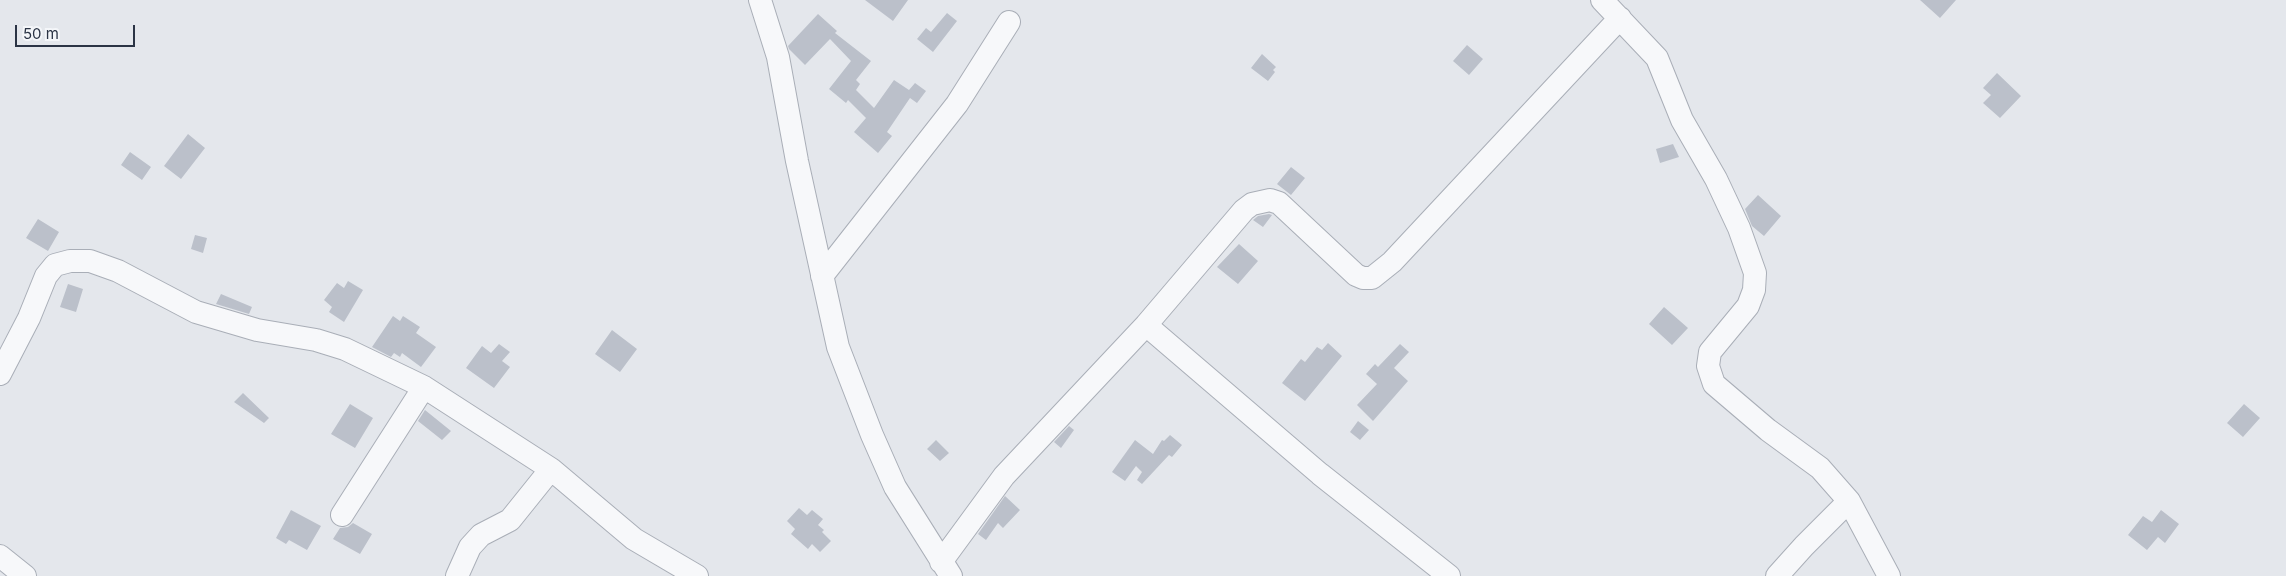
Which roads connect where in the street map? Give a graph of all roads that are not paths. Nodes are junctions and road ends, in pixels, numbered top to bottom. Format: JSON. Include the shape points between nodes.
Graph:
{"nodes":[{"id":1,"x":760,"y":0,"type":"edge"},
{"id":2,"x":1602,"y":0,"type":"edge"},
{"id":3,"x":1620,"y":18,"type":"junction"},
{"id":4,"x":1009,"y":22,"type":"dead end"},
{"id":5,"x":822,"y":276,"type":"junction"},
{"id":6,"x":1146,"y":325,"type":"junction"},
{"id":7,"x":0,"y":374,"type":"edge"},
{"id":8,"x":424,"y":387,"type":"junction"},
{"id":9,"x":551,"y":469,"type":"junction"},
{"id":10,"x":1849,"y":501,"type":"junction"},
{"id":11,"x":342,"y":515,"type":"dead end"},
{"id":12,"x":0,"y":556,"type":"edge"},
{"id":13,"x":946,"y":569,"type":"edge"},
{"id":14,"x":24,"y":576,"type":"edge"},
{"id":15,"x":457,"y":576,"type":"edge"},
{"id":16,"x":697,"y":576,"type":"edge"},
{"id":17,"x":1449,"y":576,"type":"edge"},
{"id":18,"x":1777,"y":576,"type":"edge"},
{"id":19,"x":1889,"y":576,"type":"edge"}],
"edges":[{"from":1,"to":5,"type":"street","via":[[778,56]]},
{"from":2,"to":3,"type":"street"},
{"from":3,"to":6,"type":"street","via":[[1392,262],[1372,278],[1356,275],[1279,203],[1262,200],[1244,210]]},
{"from":3,"to":10,"type":"street","via":[[1656,58],[1682,120],[1736,220],[1756,273],[1748,306],[1710,352],[1708,366],[1714,384],[1768,430],[1820,468]]},
{"from":4,"to":5,"type":"street","via":[[957,104]]},
{"from":5,"to":13,"type":"street","via":[[838,348],[872,435],[895,487]]},
{"from":6,"to":13,"type":"street","via":[[1004,476]]},
{"from":6,"to":17,"type":"street","via":[[1320,474]]},
{"from":7,"to":8,"type":"street","via":[[46,276],[60,262],[90,261],[218,319],[345,349]]},
{"from":8,"to":9,"type":"street"},
{"from":8,"to":11,"type":"street"},
{"from":9,"to":15,"type":"street","via":[[510,520],[482,535],[470,546]]},
{"from":9,"to":16,"type":"street","via":[[634,539]]},
{"from":10,"to":18,"type":"street"},
{"from":10,"to":19,"type":"street"},
{"from":12,"to":14,"type":"street"}]}
